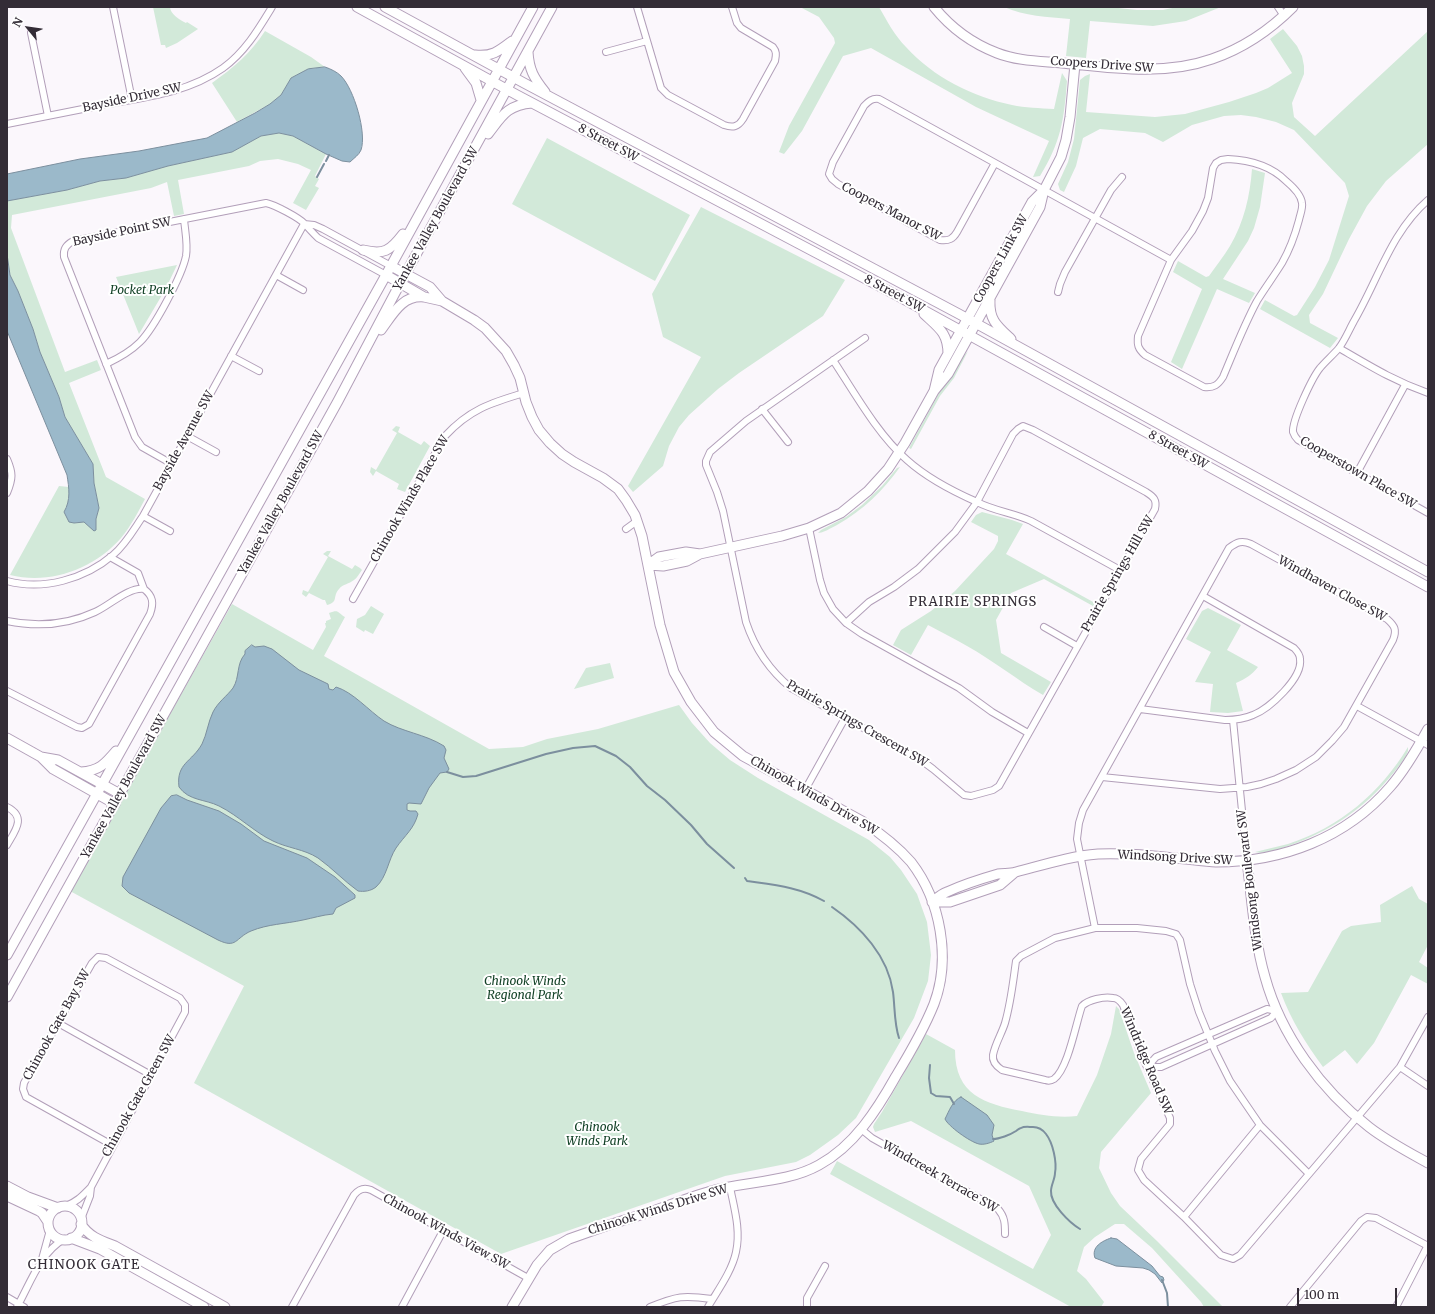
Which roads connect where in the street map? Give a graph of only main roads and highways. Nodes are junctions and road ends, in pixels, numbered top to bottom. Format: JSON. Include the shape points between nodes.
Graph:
{"nodes":[{"id":1,"x":357,"y":7,"type":"edge"},
{"id":2,"x":385,"y":7,"type":"edge"},
{"id":3,"x":533,"y":7,"type":"edge"},
{"id":4,"x":552,"y":7,"type":"edge"},
{"id":5,"x":934,"y":7,"type":"edge"},
{"id":6,"x":1293,"y":7,"type":"edge"},
{"id":7,"x":1278,"y":10,"type":"edge"},
{"id":8,"x":515,"y":39,"type":"junction"},
{"id":9,"x":528,"y":50,"type":"junction"},
{"id":10,"x":473,"y":54,"type":"junction"},
{"id":11,"x":462,"y":64,"type":"junction"},
{"id":12,"x":1075,"y":64,"type":"junction"},
{"id":13,"x":499,"y":69,"type":"junction"},
{"id":14,"x":513,"y":77,"type":"junction"},
{"id":15,"x":492,"y":81,"type":"junction"},
{"id":16,"x":507,"y":89,"type":"junction"},
{"id":17,"x":549,"y":96,"type":"junction"},
{"id":18,"x":481,"y":100,"type":"junction"},
{"id":19,"x":532,"y":103,"type":"junction"},
{"id":20,"x":474,"y":151,"type":"junction"},
{"id":21,"x":1044,"y":190,"type":"junction"},
{"id":22,"x":418,"y":215,"type":"junction"},
{"id":23,"x":363,"y":250,"type":"road end"},
{"id":24,"x":391,"y":266,"type":"junction"},
{"id":25,"x":406,"y":274,"type":"junction"},
{"id":26,"x":386,"y":275,"type":"junction"},
{"id":27,"x":401,"y":284,"type":"junction"},
{"id":28,"x":424,"y":297,"type":"junction"},
{"id":29,"x":990,"y":298,"type":"junction"},
{"id":30,"x":442,"y":301,"type":"junction"},
{"id":31,"x":916,"y":306,"type":"junction"},
{"id":32,"x":968,"y":319,"type":"junction"},
{"id":33,"x":976,"y":324,"type":"junction"},
{"id":34,"x":961,"y":331,"type":"junction"},
{"id":35,"x":970,"y":335,"type":"junction"},
{"id":36,"x":1019,"y":347,"type":"junction"},
{"id":37,"x":948,"y":355,"type":"junction"},
{"id":38,"x":362,"y":357,"type":"junction"},
{"id":39,"x":934,"y":391,"type":"junction"},
{"id":40,"x":648,"y":565,"type":"junction"},
{"id":41,"x":1428,"y":572,"type":"edge"},
{"id":42,"x":1428,"y":587,"type":"edge"},
{"id":43,"x":1428,"y":729,"type":"edge"},
{"id":44,"x":130,"y":733,"type":"junction"},
{"id":45,"x":7,"y":738,"type":"edge"},
{"id":46,"x":1425,"y":743,"type":"edge"},
{"id":47,"x":41,"y":757,"type":"junction"},
{"id":48,"x":81,"y":772,"type":"junction"},
{"id":49,"x":102,"y":784,"type":"junction"},
{"id":50,"x":96,"y":794,"type":"junction"},
{"id":51,"x":120,"y":794,"type":"junction"},
{"id":52,"x":114,"y":804,"type":"junction"},
{"id":53,"x":1247,"y":861,"type":"junction"},
{"id":54,"x":932,"y":902,"type":"junction"},
{"id":55,"x":7,"y":955,"type":"edge"},
{"id":56,"x":7,"y":998,"type":"edge"},
{"id":57,"x":1428,"y":1163,"type":"edge"},
{"id":58,"x":7,"y":1186,"type":"edge"},
{"id":59,"x":7,"y":1196,"type":"edge"},
{"id":60,"x":62,"y":1207,"type":"junction"},
{"id":61,"x":81,"y":1222,"type":"junction"},
{"id":62,"x":49,"y":1226,"type":"junction"},
{"id":63,"x":67,"y":1239,"type":"junction"},
{"id":64,"x":204,"y":1307,"type":"edge"},
{"id":65,"x":225,"y":1307,"type":"edge"},
{"id":66,"x":512,"y":1307,"type":"edge"}],
"edges":[{"from":1,"to":11,"type":"main road","name":"8 Street SW"},
{"from":2,"to":10,"type":"main road","name":"8 Street SW"},
{"from":3,"to":8,"type":"main road","name":"Yankee Valley Boulevard SW"},
{"from":4,"to":9,"type":"main road","name":"Yankee Valley Boulevard SW"},
{"from":5,"to":12,"type":"main road","name":"Coopers Drive SW","via":[[945,21],[981,46],[1028,60]]},
{"from":6,"to":7,"type":"main road","name":"Coopers Drive SW"},
{"from":7,"to":12,"type":"main road","name":"Coopers Drive SW","via":[[1263,33],[1248,43],[1212,59],[1165,69],[1144,70]]},
{"from":8,"to":10,"type":"main road","via":[[494,54]]},
{"from":8,"to":13,"type":"main road","name":"Yankee Valley Boulevard SW"},
{"from":9,"to":14,"type":"main road","name":"Yankee Valley Boulevard SW"},
{"from":9,"to":17,"type":"main road","via":[[532,73]]},
{"from":10,"to":13,"type":"main road","name":"8 Street SW"},
{"from":11,"to":15,"type":"main road","name":"8 Street SW"},
{"from":11,"to":18,"type":"main road","via":[[476,83]]},
{"from":12,"to":21,"type":"main road","name":"Coopers Link SW","via":[[1066,140],[1061,157]]},
{"from":13,"to":14,"type":"main road","name":"8 Street SW"},
{"from":13,"to":15,"type":"main road","name":"Yankee Valley Boulevard SW"},
{"from":14,"to":16,"type":"main road","name":"Yankee Valley Boulevard SW"},
{"from":14,"to":17,"type":"main road","name":"8 Street SW"},
{"from":15,"to":16,"type":"main road","name":"8 Street SW"},
{"from":15,"to":18,"type":"main road","name":"Yankee Valley Boulevard SW"},
{"from":16,"to":19,"type":"main road","name":"8 Street SW"},
{"from":16,"to":20,"type":"main road","name":"Yankee Valley Boulevard SW"},
{"from":17,"to":32,"type":"main road","name":"8 Street SW"},
{"from":18,"to":22,"type":"main road","name":"Yankee Valley Boulevard SW"},
{"from":19,"to":20,"type":"main road","via":[[517,104],[504,114]]},
{"from":19,"to":31,"type":"main road","name":"8 Street SW"},
{"from":20,"to":25,"type":"main road","name":"Yankee Valley Boulevard SW"},
{"from":21,"to":29,"type":"main road","name":"Coopers Link SW","via":[[1040,207]]},
{"from":21,"to":32,"type":"main road","name":"Coopers Link SW","via":[[1032,202]]},
{"from":22,"to":23,"type":"main road","via":[[398,241],[386,251],[378,253]]},
{"from":22,"to":24,"type":"main road","name":"Yankee Valley Boulevard SW"},
{"from":24,"to":25,"type":"main road","name":"Chinook Winds Drive SW"},
{"from":24,"to":26,"type":"main road","name":"Yankee Valley Boulevard SW"},
{"from":25,"to":27,"type":"main road","name":"Yankee Valley Boulevard SW"},
{"from":25,"to":30,"type":"main road","name":"Chinook Winds Drive SW","via":[[430,287]]},
{"from":26,"to":27,"type":"main road","name":"Chinook Winds Drive SW"},
{"from":26,"to":44,"type":"main road","name":"Yankee Valley Boulevard SW"},
{"from":27,"to":28,"type":"main road","name":"Chinook Winds Drive SW"},
{"from":27,"to":38,"type":"main road","name":"Yankee Valley Boulevard SW"},
{"from":28,"to":30,"type":"main road","name":"Chinook Winds Drive SW"},
{"from":28,"to":38,"type":"main road","via":[[412,297],[402,303]]},
{"from":29,"to":33,"type":"main road","name":"Coopers Link SW"},
{"from":29,"to":36,"type":"main road","via":[[991,317],[995,324]]},
{"from":30,"to":40,"type":"main road","name":"Chinook Winds Drive SW","via":[[474,320],[506,351],[520,378],[532,417],[550,443],[562,454],[618,489],[637,522]]},
{"from":31,"to":34,"type":"main road","name":"8 Street SW"},
{"from":31,"to":37,"type":"main road","via":[[945,336]]},
{"from":32,"to":33,"type":"main road","name":"8 Street SW"},
{"from":32,"to":34,"type":"main road","name":"Coopers Link SW"},
{"from":33,"to":35,"type":"main road","name":"Coopers Link SW"},
{"from":33,"to":36,"type":"main road","name":"8 Street SW"},
{"from":34,"to":35,"type":"main road","name":"8 Street SW"},
{"from":34,"to":37,"type":"main road","name":"Coopers Link SW"},
{"from":35,"to":39,"type":"main road","name":"Coopers Link SW","via":[[948,374]]},
{"from":35,"to":42,"type":"main road","name":"8 Street SW"},
{"from":36,"to":41,"type":"main road","name":"8 Street SW"},
{"from":37,"to":39,"type":"main road","name":"Coopers Link SW","via":[[937,376]]},
{"from":38,"to":51,"type":"main road","name":"Yankee Valley Boulevard SW"},
{"from":39,"to":40,"type":"main road","via":[[888,470],[856,501],[828,520],[782,536],[700,554],[686,552],[659,557]]},
{"from":40,"to":54,"type":"main road","name":"Chinook Winds Drive SW","via":[[660,625],[674,672],[691,702],[714,732],[743,756],[876,830],[912,863]]},
{"from":43,"to":46,"type":"main road","name":"Windsong Drive SW"},
{"from":44,"to":48,"type":"main road","via":[[103,766],[93,771]]},
{"from":44,"to":49,"type":"main road","name":"Yankee Valley Boulevard SW"},
{"from":45,"to":47,"type":"main road"},
{"from":46,"to":53,"type":"main road","name":"Windsong Drive SW","via":[[1390,787],[1363,813],[1346,825],[1323,839],[1282,855]]},
{"from":47,"to":48,"type":"main road","via":[[58,760]]},
{"from":47,"to":50,"type":"main road","via":[[53,769]]},
{"from":48,"to":49,"type":"main road"},
{"from":49,"to":50,"type":"main road","name":"Yankee Valley Boulevard SW"},
{"from":49,"to":51,"type":"main road"},
{"from":50,"to":52,"type":"main road"},
{"from":50,"to":55,"type":"main road","name":"Yankee Valley Boulevard SW"},
{"from":51,"to":52,"type":"main road","name":"Yankee Valley Boulevard SW"},
{"from":52,"to":56,"type":"main road","name":"Yankee Valley Boulevard SW"},
{"from":53,"to":54,"type":"main road","name":"Windsong Drive SW","via":[[1207,861],[1142,855],[1080,856],[1014,873],[996,875],[946,892]]},
{"from":53,"to":57,"type":"main road","name":"Windsong Boulevard SW","via":[[1259,954],[1277,1011],[1291,1038],[1327,1088],[1358,1117],[1397,1146]]},
{"from":54,"to":66,"type":"main road","name":"Chinook Winds Drive SW","via":[[941,937],[942,959],[941,978],[934,1003],[889,1089],[861,1129],[832,1158],[810,1170],[711,1191],[569,1239],[550,1250],[537,1265]]},
{"from":58,"to":60,"type":"main road","via":[[28,1197]]},
{"from":59,"to":62,"type":"main road","via":[[42,1213]]},
{"from":60,"to":61,"type":"main road","via":[[76,1210]]},
{"from":60,"to":62,"type":"main road","via":[[51,1213]]},
{"from":61,"to":63,"type":"main road","via":[[78,1233]]},
{"from":61,"to":65,"type":"main road","via":[[85,1230],[96,1239],[115,1246]]},
{"from":62,"to":63,"type":"main road","via":[[56,1236]]},
{"from":63,"to":64,"type":"main road","via":[[100,1249]]}]}
